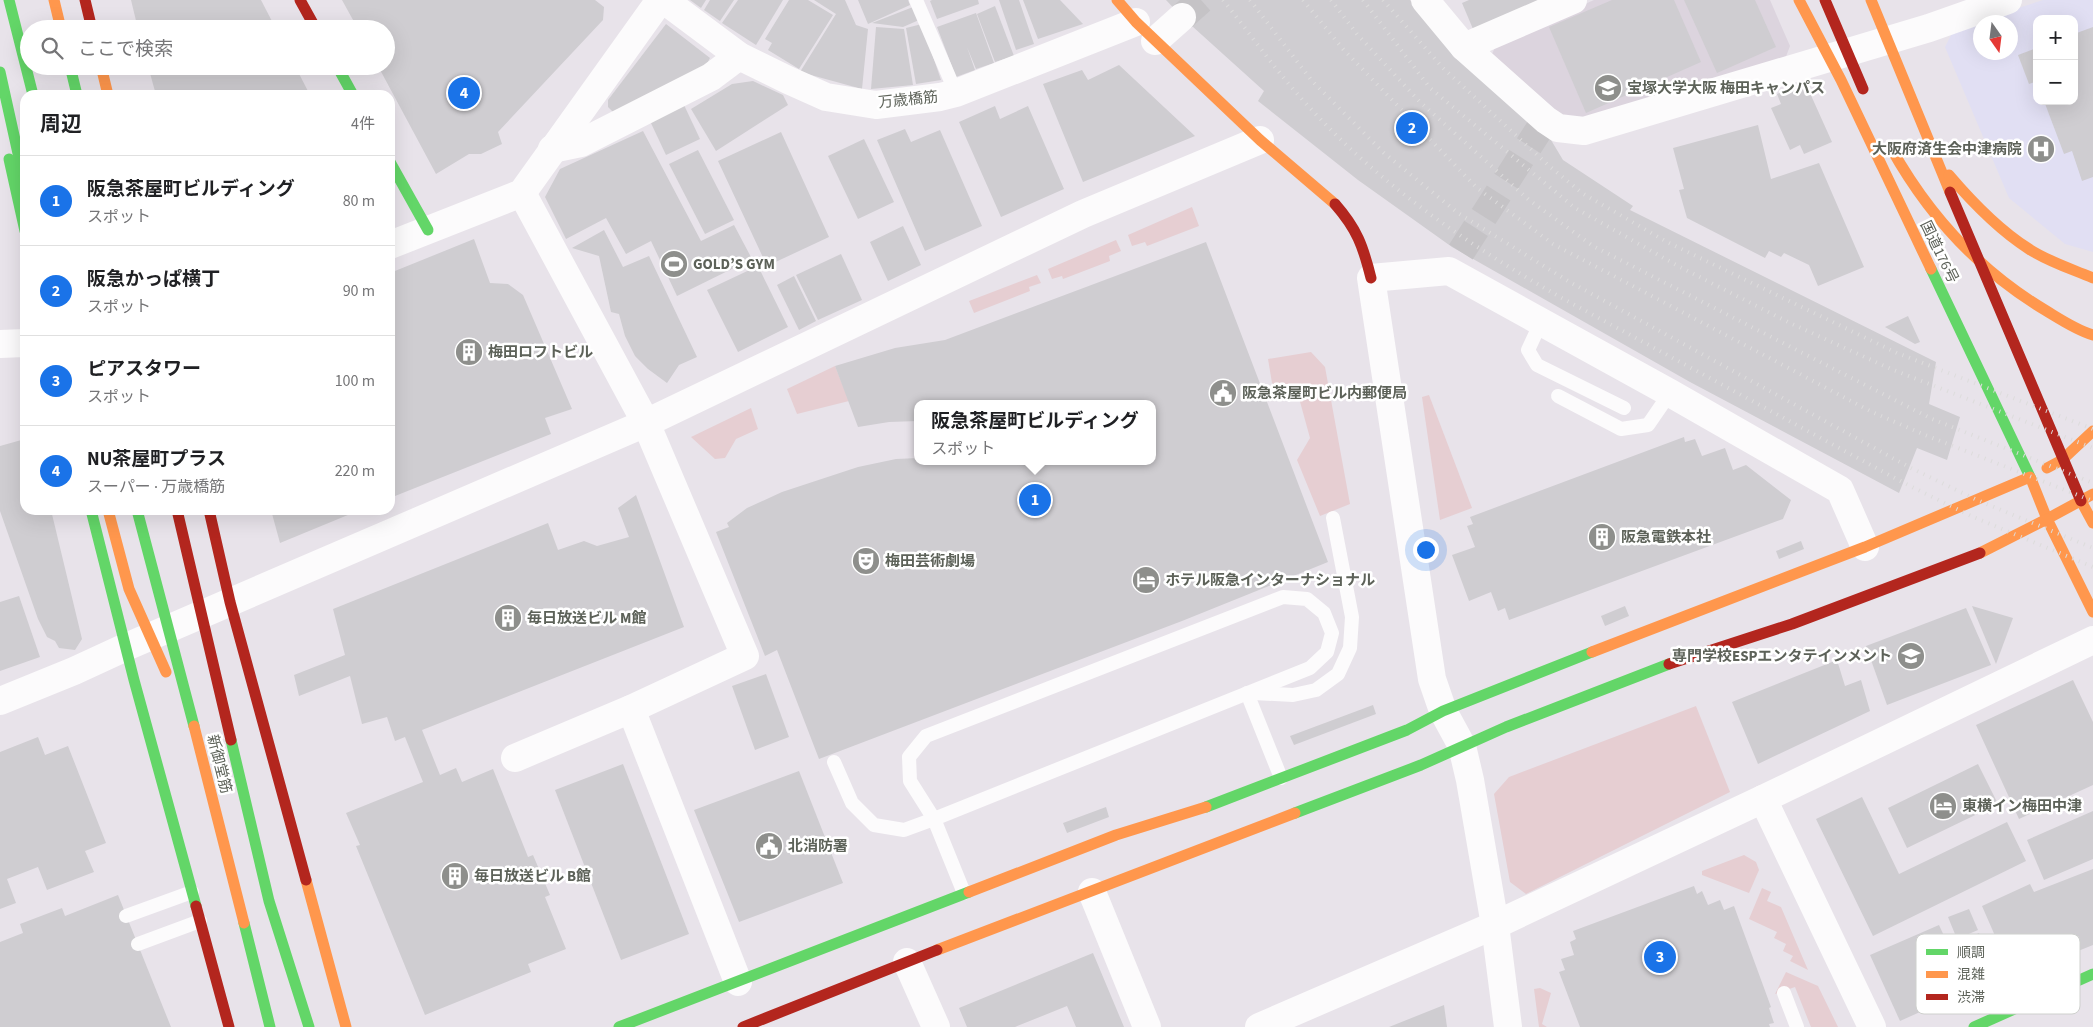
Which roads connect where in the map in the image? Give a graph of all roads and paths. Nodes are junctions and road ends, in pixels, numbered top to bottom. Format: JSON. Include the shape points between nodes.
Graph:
{"nodes":[{"id":1,"x":9,"y":0,"type":"edge"},
{"id":2,"x":54,"y":0,"type":"edge"},
{"id":3,"x":85,"y":0,"type":"edge"},
{"id":4,"x":300,"y":0,"type":"edge"},
{"id":5,"x":660,"y":0,"type":"edge"},
{"id":6,"x":664,"y":0,"type":"edge"},
{"id":7,"x":916,"y":0,"type":"edge"},
{"id":8,"x":1117,"y":0,"type":"edge"},
{"id":9,"x":1425,"y":0,"type":"edge"},
{"id":10,"x":1573,"y":0,"type":"edge"},
{"id":11,"x":1799,"y":0,"type":"edge"},
{"id":12,"x":1824,"y":0,"type":"edge"},
{"id":13,"x":1871,"y":0,"type":"edge"},
{"id":14,"x":2008,"y":0,"type":"edge"},
{"id":15,"x":1182,"y":18,"type":"tunnel mouth"},
{"id":16,"x":59,"y":20,"type":"edge"},
{"id":17,"x":90,"y":20,"type":"edge"},
{"id":18,"x":311,"y":20,"type":"edge"},
{"id":19,"x":1136,"y":22,"type":"junction"},
{"id":20,"x":1888,"y":40,"type":"junction"},
{"id":21,"x":1155,"y":41,"type":"junction"},
{"id":22,"x":20,"y":45,"type":"edge"},
{"id":23,"x":1464,"y":48,"type":"junction"},
{"id":24,"x":739,"y":56,"type":"junction"},
{"id":25,"x":1817,"y":60,"type":"junction"},
{"id":26,"x":0,"y":72,"type":"edge"},
{"id":27,"x":27,"y":75,"type":"edge"},
{"id":28,"x":72,"y":75,"type":"edge"},
{"id":29,"x":103,"y":75,"type":"edge"},
{"id":30,"x":342,"y":75,"type":"edge"},
{"id":31,"x":31,"y":90,"type":"edge"},
{"id":32,"x":76,"y":90,"type":"edge"},
{"id":33,"x":107,"y":90,"type":"edge"},
{"id":34,"x":350,"y":90,"type":"edge"},
{"id":35,"x":956,"y":93,"type":"junction"},
{"id":36,"x":1869,"y":102,"type":"dead end"},
{"id":37,"x":0,"y":118,"type":"edge"},
{"id":38,"x":1886,"y":136,"type":"dead end"},
{"id":39,"x":1260,"y":140,"type":"junction"},
{"id":40,"x":552,"y":149,"type":"junction"},
{"id":41,"x":1937,"y":160,"type":"junction"},
{"id":42,"x":20,"y":162,"type":"edge"},
{"id":43,"x":395,"y":171,"type":"edge"},
{"id":44,"x":522,"y":193,"type":"junction"},
{"id":45,"x":20,"y":208,"type":"edge"},
{"id":46,"x":428,"y":230,"type":"junction"},
{"id":47,"x":395,"y":243,"type":"edge"},
{"id":48,"x":1372,"y":278,"type":"junction"},
{"id":49,"x":2093,"y":278,"type":"edge"},
{"id":50,"x":1541,"y":322,"type":"junction"},
{"id":51,"x":2093,"y":335,"type":"edge"},
{"id":52,"x":20,"y":343,"type":"edge"},
{"id":53,"x":0,"y":344,"type":"edge"},
{"id":54,"x":1670,"y":393,"type":"junction"},
{"id":55,"x":1558,"y":396,"type":"dead end"},
{"id":56,"x":1624,"y":408,"type":"dead end"},
{"id":57,"x":646,"y":423,"type":"junction"},
{"id":58,"x":2093,"y":431,"type":"edge"},
{"id":59,"x":2062,"y":460,"type":"junction"},
{"id":60,"x":2030,"y":476,"type":"junction"},
{"id":61,"x":2093,"y":494,"type":"edge"},
{"id":62,"x":2081,"y":501,"type":"junction"},
{"id":63,"x":92,"y":515,"type":"edge"},
{"id":64,"x":109,"y":515,"type":"edge"},
{"id":65,"x":138,"y":515,"type":"edge"},
{"id":66,"x":178,"y":515,"type":"edge"},
{"id":67,"x":209,"y":515,"type":"edge"},
{"id":68,"x":1333,"y":518,"type":"dead end"},
{"id":69,"x":2047,"y":519,"type":"junction"},
{"id":70,"x":2093,"y":523,"type":"edge"},
{"id":71,"x":1865,"y":547,"type":"junction"},
{"id":72,"x":230,"y":602,"type":"junction"},
{"id":73,"x":2093,"y":612,"type":"edge"},
{"id":74,"x":2093,"y":640,"type":"edge"},
{"id":75,"x":126,"y":647,"type":"junction"},
{"id":76,"x":1247,"y":692,"type":"junction"},
{"id":77,"x":0,"y":700,"type":"edge"},
{"id":78,"x":632,"y":708,"type":"junction"},
{"id":79,"x":1444,"y":711,"type":"junction"},
{"id":80,"x":199,"y":744,"type":"junction"},
{"id":81,"x":1462,"y":746,"type":"junction"},
{"id":82,"x":515,"y":758,"type":"dead end"},
{"id":83,"x":834,"y":762,"type":"dead end"},
{"id":84,"x":1281,"y":778,"type":"junction"},
{"id":85,"x":1763,"y":800,"type":"junction"},
{"id":86,"x":934,"y":818,"type":"junction"},
{"id":87,"x":192,"y":892,"type":"junction"},
{"id":88,"x":1092,"y":892,"type":"junction"},
{"id":89,"x":964,"y":893,"type":"junction"},
{"id":90,"x":126,"y":916,"type":"dead end"},
{"id":91,"x":200,"y":921,"type":"junction"},
{"id":92,"x":1495,"y":925,"type":"junction"},
{"id":93,"x":138,"y":944,"type":"dead end"},
{"id":94,"x":907,"y":962,"type":"junction"},
{"id":95,"x":2093,"y":974,"type":"edge"},
{"id":96,"x":2080,"y":980,"type":"edge"},
{"id":97,"x":738,"y":982,"type":"junction"},
{"id":98,"x":1784,"y":993,"type":"dead end"},
{"id":99,"x":2003,"y":1014,"type":"edge"},
{"id":100,"x":1288,"y":1021,"type":"edge"},
{"id":101,"x":749,"y":1026,"type":"edge"},
{"id":102,"x":229,"y":1027,"type":"edge"},
{"id":103,"x":270,"y":1027,"type":"edge"},
{"id":104,"x":309,"y":1027,"type":"edge"},
{"id":105,"x":346,"y":1027,"type":"edge"},
{"id":106,"x":619,"y":1027,"type":"edge"},
{"id":107,"x":936,"y":1027,"type":"edge"},
{"id":108,"x":1147,"y":1027,"type":"edge"},
{"id":109,"x":1259,"y":1027,"type":"edge"},
{"id":110,"x":1508,"y":1027,"type":"edge"},
{"id":111,"x":1797,"y":1027,"type":"edge"},
{"id":112,"x":1872,"y":1027,"type":"edge"},
{"id":113,"x":1974,"y":1027,"type":"edge"}],
"edges":[{"from":1,"to":22,"type":"main road"},
{"from":2,"to":16,"type":"main road"},
{"from":3,"to":17,"type":"main road"},
{"from":4,"to":18,"type":"main road"},
{"from":5,"to":40,"type":"street"},
{"from":6,"to":24,"type":"street","name":"万歳橋筋"},
{"from":7,"to":35,"type":"lane"},
{"from":8,"to":19,"type":"main road"},
{"from":9,"to":23,"type":"street"},
{"from":10,"to":23,"type":"street"},
{"from":11,"to":25,"type":"main road","name":"国道176号"},
{"from":12,"to":36,"type":"main road"},
{"from":13,"to":20,"type":"main road","name":"国道176号"},
{"from":14,"to":20,"type":"street"},
{"from":15,"to":21,"type":"street"},
{"from":19,"to":21,"type":"main road"},
{"from":19,"to":35,"type":"street","name":"万歳橋筋"},
{"from":20,"to":25,"type":"street"},
{"from":20,"to":41,"type":"main road","name":"国道176号"},
{"from":21,"to":39,"type":"main road"},
{"from":23,"to":25,"type":"street","via":[[1544,123],[1558,128],[1584,130]]},
{"from":24,"to":35,"type":"street","name":"万歳橋筋","via":[[826,96],[876,105]]},
{"from":24,"to":40,"type":"street","via":[[711,77],[581,143]]},
{"from":25,"to":60,"type":"main road","name":"国道176号","via":[[1841,80]]},
{"from":26,"to":42,"type":"main road"},
{"from":27,"to":31,"type":"main road"},
{"from":28,"to":32,"type":"main road"},
{"from":29,"to":33,"type":"main road"},
{"from":30,"to":34,"type":"main road"},
{"from":37,"to":45,"type":"main road"},
{"from":38,"to":51,"type":"main road","name":"国道176号","via":[[1915,190],[1986,271],[2025,299]]},
{"from":39,"to":48,"type":"main road","via":[[1313,183],[1351,222]]},
{"from":39,"to":57,"type":"street","via":[[1083,214]]},
{"from":40,"to":44,"type":"street"},
{"from":41,"to":49,"type":"main road","name":"国道176号","via":[[1958,186],[2030,249]]},
{"from":41,"to":59,"type":"main road","name":"国道176号"},
{"from":43,"to":46,"type":"main road"},
{"from":44,"to":46,"type":"street"},
{"from":44,"to":57,"type":"street"},
{"from":46,"to":47,"type":"street"},
{"from":48,"to":50,"type":"street","via":[[1455,262]]},
{"from":48,"to":79,"type":"street","via":[[1432,679]]},
{"from":50,"to":54,"type":"street"},
{"from":50,"to":56,"type":"lane","via":[[1528,350],[1537,365]]},
{"from":52,"to":53,"type":"street"},
{"from":54,"to":55,"type":"lane","via":[[1648,425],[1622,430]]},
{"from":54,"to":71,"type":"street","via":[[1840,490]]},
{"from":57,"to":72,"type":"street"},
{"from":57,"to":78,"type":"street","via":[[745,656]]},
{"from":58,"to":59,"type":"main road"},
{"from":59,"to":60,"type":"main road"},
{"from":59,"to":62,"type":"main road","name":"国道176号"},
{"from":60,"to":69,"type":"main road","name":"国道176号"},
{"from":60,"to":71,"type":"main road"},
{"from":61,"to":62,"type":"main road"},
{"from":62,"to":69,"type":"main road"},
{"from":62,"to":70,"type":"main road","name":"国道176号"},
{"from":63,"to":75,"type":"main road"},
{"from":64,"to":80,"type":"main road","via":[[129,590]]},
{"from":65,"to":80,"type":"main road","name":"新御堂筋"},
{"from":66,"to":104,"type":"main road","name":"新御堂筋","via":[[269,901]]},
{"from":67,"to":72,"type":"main road"},
{"from":68,"to":76,"type":"lane","via":[[1352,617],[1350,648],[1338,674],[1316,690],[1293,695]]},
{"from":69,"to":73,"type":"main road","name":"国道176号"},
{"from":69,"to":81,"type":"main road","via":[[1979,553],[1792,624],[1664,666]]},
{"from":71,"to":79,"type":"main road"},
{"from":72,"to":75,"type":"street"},
{"from":72,"to":105,"type":"main road"},
{"from":74,"to":85,"type":"street"},
{"from":75,"to":77,"type":"street"},
{"from":75,"to":87,"type":"main road"},
{"from":76,"to":84,"type":"lane"},
{"from":76,"to":86,"type":"lane"},
{"from":76,"to":86,"type":"lane","via":[[1310,668],[1327,652],[1332,633],[1324,613],[1307,599],[1283,597],[926,736],[909,757],[910,781]]},
{"from":78,"to":82,"type":"street"},
{"from":78,"to":97,"type":"street"},
{"from":79,"to":81,"type":"street"},
{"from":79,"to":84,"type":"main road","via":[[1407,730]]},
{"from":80,"to":103,"type":"main road","name":"新御堂筋"},
{"from":81,"to":88,"type":"main road","via":[[1421,765]]},
{"from":81,"to":92,"type":"street"},
{"from":83,"to":86,"type":"lane","via":[[852,803],[874,825],[904,830]]},
{"from":84,"to":89,"type":"main road","via":[[1213,805],[1116,835]]},
{"from":85,"to":92,"type":"street"},
{"from":85,"to":112,"type":"street"},
{"from":86,"to":89,"type":"lane"},
{"from":87,"to":90,"type":"lane"},
{"from":87,"to":91,"type":"main road"},
{"from":88,"to":94,"type":"main road"},
{"from":88,"to":108,"type":"street"},
{"from":89,"to":97,"type":"main road"},
{"from":91,"to":93,"type":"lane"},
{"from":91,"to":102,"type":"main road"},
{"from":92,"to":100,"type":"street"},
{"from":92,"to":110,"type":"street"},
{"from":94,"to":101,"type":"main road"},
{"from":94,"to":107,"type":"street"},
{"from":95,"to":96,"type":"main road"},
{"from":97,"to":106,"type":"main road"},
{"from":98,"to":111,"type":"lane"},
{"from":99,"to":113,"type":"main road"},
{"from":100,"to":109,"type":"street"}]}
